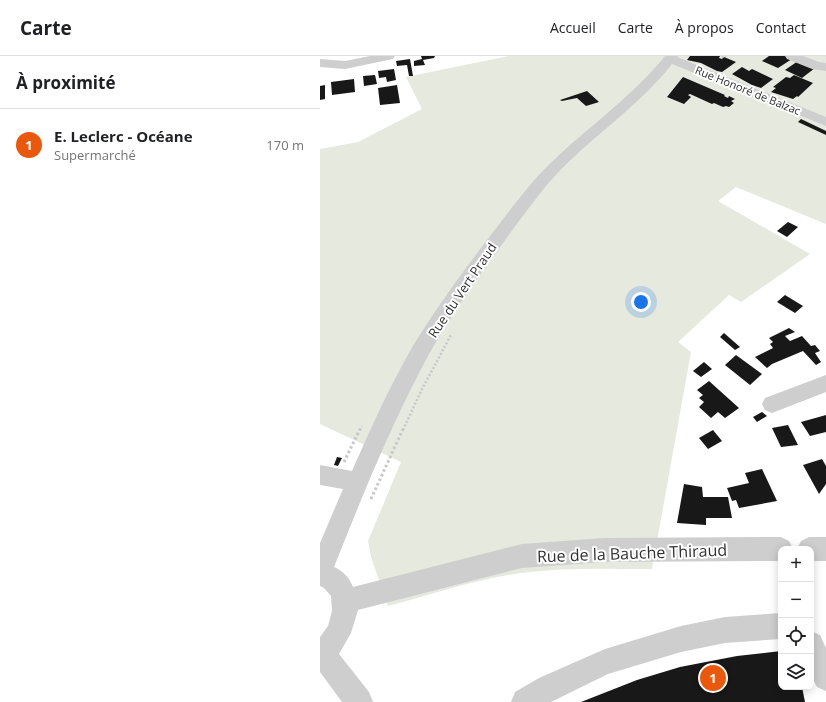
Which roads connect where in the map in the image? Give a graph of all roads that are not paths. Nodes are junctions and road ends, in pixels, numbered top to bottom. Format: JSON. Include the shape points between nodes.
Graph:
{"nodes":[{"id":1,"x":323,"y":56,"type":"edge"},
{"id":2,"x":389,"y":56,"type":"edge"},
{"id":3,"x":791,"y":56,"type":"edge"},
{"id":4,"x":671,"y":58,"type":"edge"},
{"id":5,"x":320,"y":63,"type":"edge"},
{"id":6,"x":826,"y":67,"type":"edge"},
{"id":7,"x":826,"y":122,"type":"edge"},
{"id":8,"x":826,"y":383,"type":"edge"},
{"id":9,"x":772,"y":404,"type":"dead end"},
{"id":10,"x":320,"y":475,"type":"edge"},
{"id":11,"x":358,"y":482,"type":"junction"},
{"id":12,"x":778,"y":549,"type":"edge"},
{"id":13,"x":814,"y":549,"type":"edge"},
{"id":14,"x":826,"y":549,"type":"edge"},
{"id":15,"x":320,"y":572,"type":"edge"},
{"id":16,"x":345,"y":601,"type":"junction"},
{"id":17,"x":778,"y":626,"type":"edge"},
{"id":18,"x":814,"y":651,"type":"edge"},
{"id":19,"x":321,"y":654,"type":"edge"},
{"id":20,"x":826,"y":678,"type":"edge"},
{"id":21,"x":359,"y":702,"type":"edge"},
{"id":22,"x":525,"y":702,"type":"edge"}],
"edges":[{"from":1,"to":5,"type":"street"},
{"from":2,"to":5,"type":"street","via":[[345,65]]},
{"from":3,"to":6,"type":"street"},
{"from":4,"to":7,"type":"street","name":"Rue Honoré de Balzac"},
{"from":4,"to":11,"type":"street","name":"Rue du Vert Praud","via":[[631,101],[568,153],[543,180],[490,249],[449,306],[409,373]]},
{"from":8,"to":9,"type":"street"},
{"from":10,"to":11,"type":"street"},
{"from":11,"to":15,"type":"street","name":"Rue du Vert Praud"},
{"from":12,"to":16,"type":"street","name":"Rue de la Bauche Thiraud","via":[[604,550],[522,556]]},
{"from":13,"to":14,"type":"street"},
{"from":15,"to":16,"type":"street","via":[[335,582]]},
{"from":16,"to":19,"type":"street","via":[[341,629]]},
{"from":17,"to":22,"type":"street","via":[[725,630],[681,639],[605,662]]},
{"from":18,"to":20,"type":"street"},
{"from":19,"to":21,"type":"street"}]}
